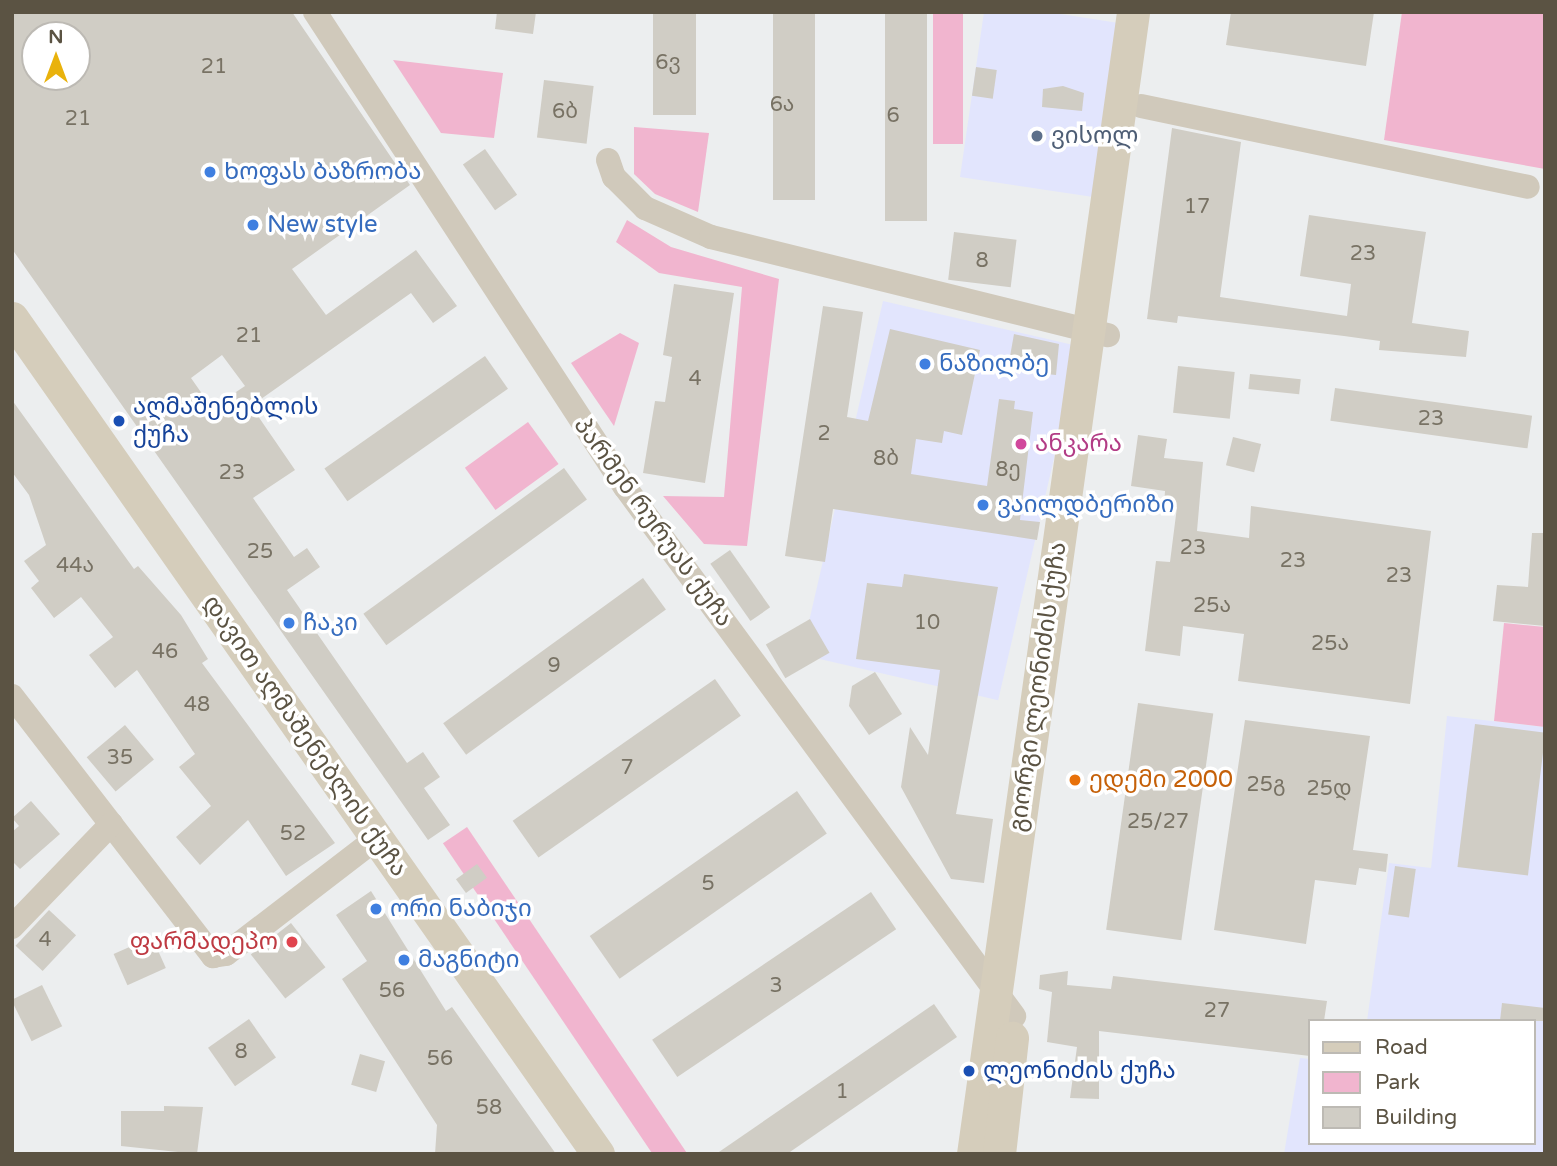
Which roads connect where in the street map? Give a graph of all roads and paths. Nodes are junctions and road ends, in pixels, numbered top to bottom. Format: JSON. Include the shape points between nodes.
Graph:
{"nodes":[{"id":1,"x":315,"y":12,"type":"edge"},
{"id":2,"x":1133,"y":12,"type":"edge"},
{"id":3,"x":1154,"y":12,"type":"edge"},
{"id":4,"x":1140,"y":106,"type":"junction"},
{"id":5,"x":608,"y":160,"type":"dead end"},
{"id":6,"x":1528,"y":187,"type":"dead end"},
{"id":7,"x":12,"y":318,"type":"edge"},
{"id":8,"x":1098,"y":333,"type":"junction"},
{"id":9,"x":12,"y":696,"type":"edge"},
{"id":10,"x":111,"y":824,"type":"junction"},
{"id":11,"x":377,"y":838,"type":"junction"},
{"id":12,"x":12,"y":927,"type":"edge"},
{"id":13,"x":1005,"y":1003,"type":"junction"},
{"id":14,"x":598,"y":1154,"type":"edge"},
{"id":15,"x":973,"y":1154,"type":"edge"},
{"id":16,"x":999,"y":1154,"type":"edge"}],
"edges":[{"from":1,"to":13,"type":"street","name":"პარმენ რურუას ქუჩა","via":[[625,487]]},
{"from":2,"to":8,"type":"main road","name":"გიორგი ლეონიძის ქუჩა"},
{"from":3,"to":4,"type":"main road","name":"გიორგი ლეონიძის ქუჩა"},
{"from":4,"to":6,"type":"street"},
{"from":4,"to":8,"type":"main road","name":"გიორგი ლეონიძის ქუჩა"},
{"from":5,"to":8,"type":"street","via":[[626,193],[645,208],[710,237]]},
{"from":7,"to":11,"type":"main road","name":"დავით აღმაშენებლის ქუჩა"},
{"from":8,"to":13,"type":"main road","name":"გიორგი ლეონიძის ქუჩა"},
{"from":9,"to":10,"type":"street"},
{"from":10,"to":11,"type":"street","via":[[219,957]]},
{"from":10,"to":12,"type":"street"},
{"from":11,"to":14,"type":"main road","name":"დავით აღმაშენებლის ქუჩა"},
{"from":13,"to":15,"type":"main road","name":"გიორგი ლეონიძის ქუჩა"},
{"from":13,"to":16,"type":"main road","name":"გიორგი ლეონიძის ქუჩა"}]}
